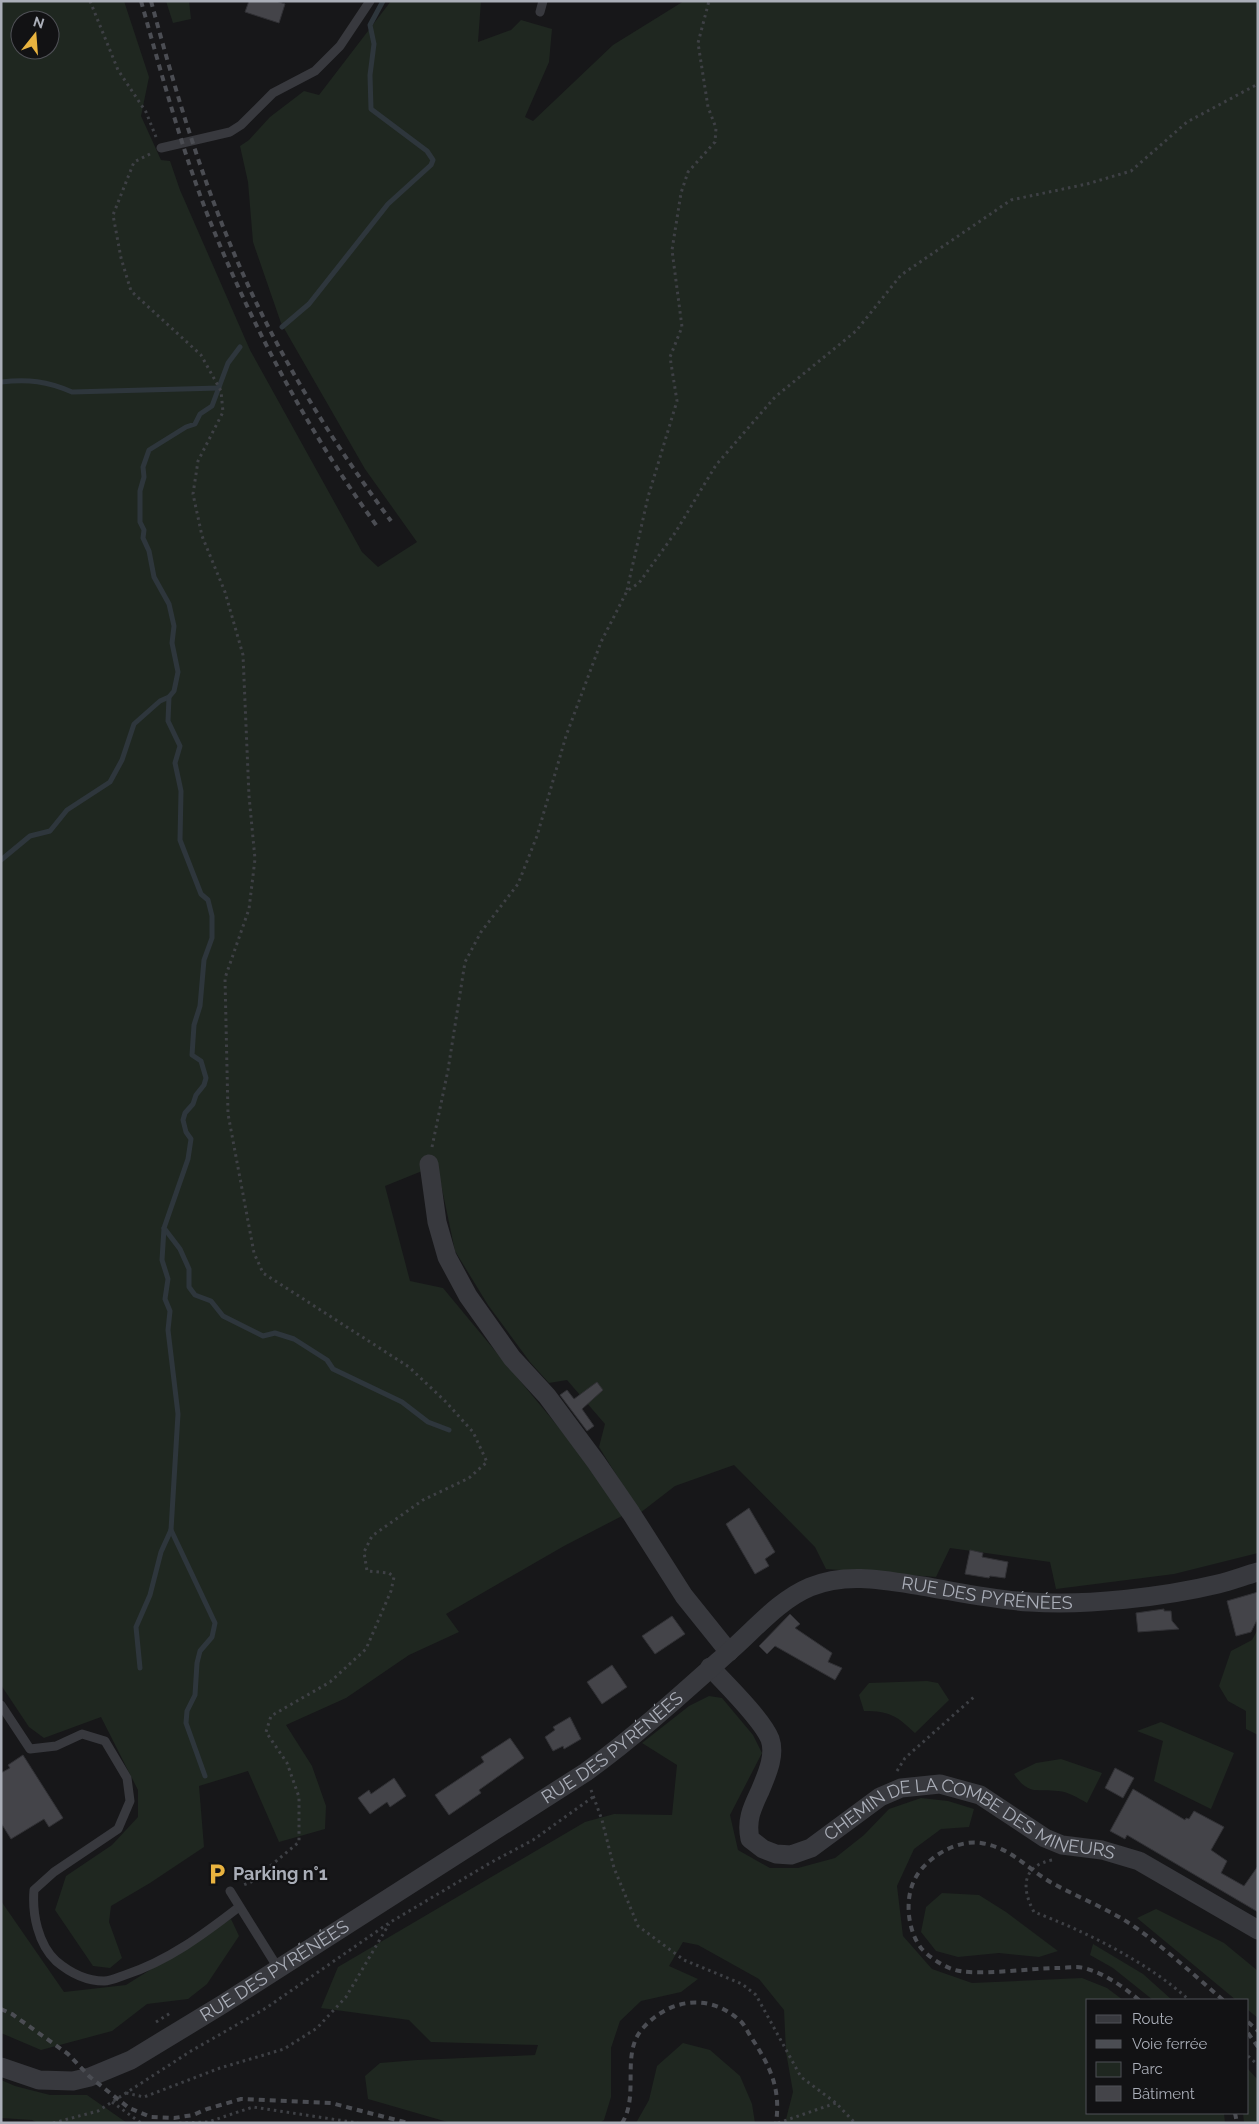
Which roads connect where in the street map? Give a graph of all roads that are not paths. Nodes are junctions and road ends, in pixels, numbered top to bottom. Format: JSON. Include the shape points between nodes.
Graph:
{"nodes":[{"id":1,"x":370,"y":1,"type":"edge"},
{"id":2,"x":543,"y":1,"type":"edge"},
{"id":3,"x":540,"y":12,"type":"dead end"},
{"id":4,"x":161,"y":148,"type":"road end"},
{"id":5,"x":429,"y":1164,"type":"road end"},
{"id":6,"x":1258,"y":1572,"type":"edge"},
{"id":7,"x":729,"y":1652,"type":"junction"},
{"id":8,"x":710,"y":1667,"type":"junction"},
{"id":9,"x":1,"y":1705,"type":"edge"},
{"id":10,"x":230,"y":1891,"type":"road end"},
{"id":11,"x":240,"y":1907,"type":"junction"},
{"id":12,"x":1258,"y":1930,"type":"edge"},
{"id":13,"x":278,"y":1968,"type":"junction"},
{"id":14,"x":1,"y":2067,"type":"edge"}],
"edges":[{"from":1,"to":4,"type":"lane","via":[[340,46],[315,71],[273,92],[241,125],[230,132]]},
{"from":2,"to":3,"type":"lane"},
{"from":5,"to":7,"type":"street","via":[[437,1222],[447,1257],[468,1296],[512,1358],[547,1396],[596,1462],[684,1596]]},
{"from":6,"to":7,"type":"street","name":"RUE DES PYRÉNÉES","via":[[1219,1584],[1170,1593],[1058,1603],[1002,1600],[874,1580],[828,1581],[793,1596]]},
{"from":7,"to":8,"type":"street","name":"RUE DES PYRÉNÉES"},
{"from":8,"to":12,"type":"street","name":"CHEMIN DE LA COMBE DES MINEURS","via":[[762,1725],[770,1740],[768,1771],[752,1807],[748,1828],[750,1839],[763,1849],[791,1855],[811,1848],[880,1797],[902,1788],[940,1784],[980,1795],[1045,1838],[1062,1845],[1102,1850],[1139,1861]]},
{"from":8,"to":13,"type":"street","name":"RUE DES PYRÉNÉES","via":[[639,1731],[586,1772]]},
{"from":9,"to":11,"type":"lane","via":[[30,1749],[56,1746],[82,1734],[105,1741],[127,1778],[130,1801],[118,1829],[54,1872],[34,1890],[33,1908],[38,1930],[49,1954],[66,1970],[105,1981],[140,1970],[197,1939]]},
{"from":10,"to":11,"type":"lane"},
{"from":11,"to":13,"type":"lane"},
{"from":13,"to":14,"type":"street","name":"RUE DES PYRÉNÉES","via":[[131,2060],[90,2077],[73,2081],[39,2080]]}]}
